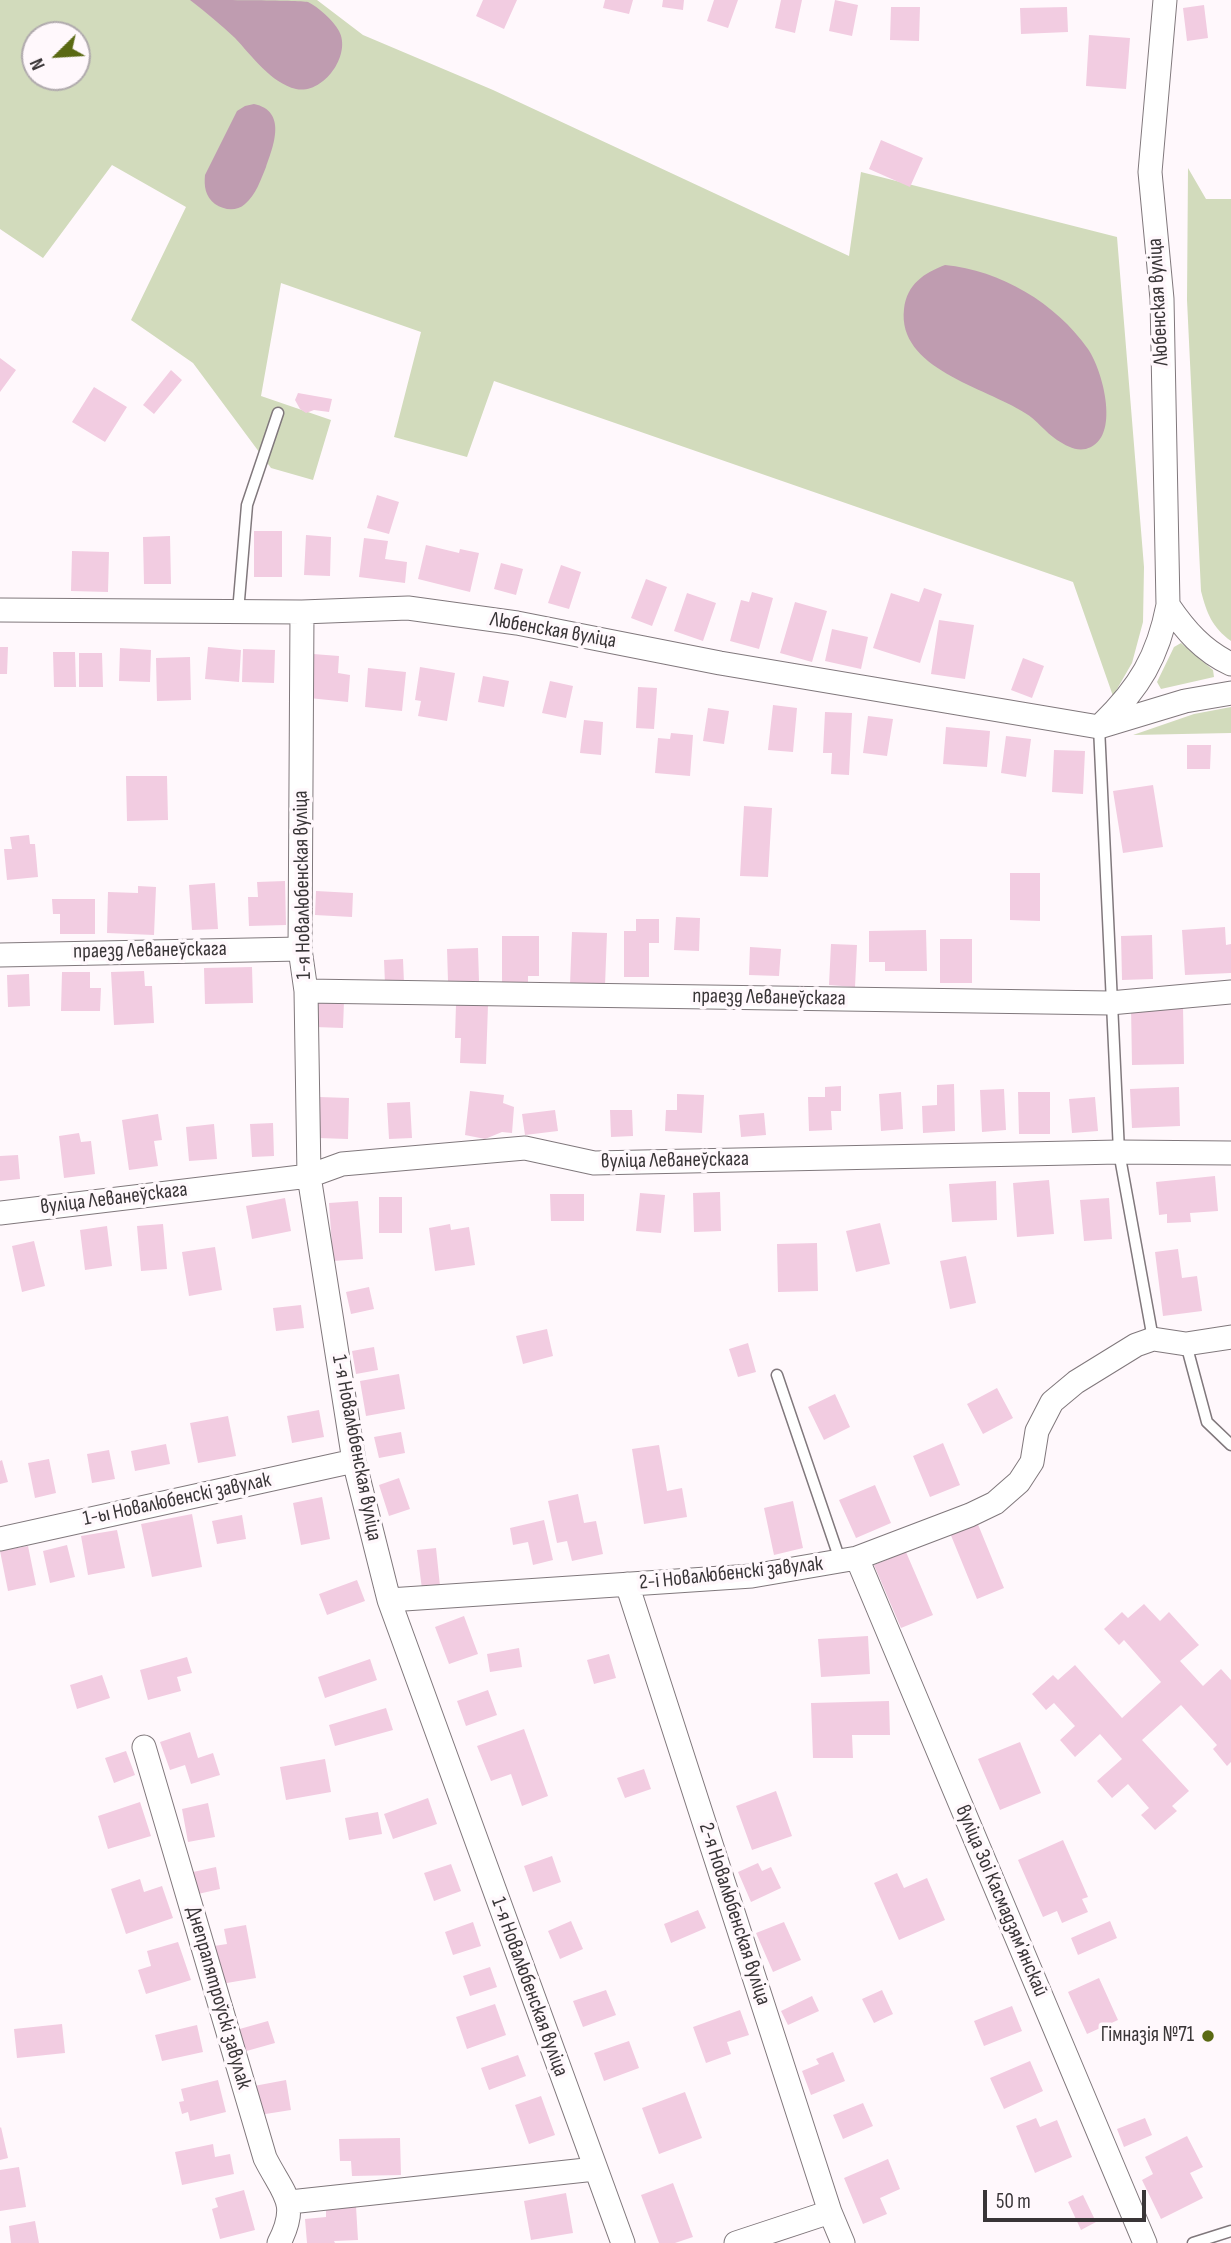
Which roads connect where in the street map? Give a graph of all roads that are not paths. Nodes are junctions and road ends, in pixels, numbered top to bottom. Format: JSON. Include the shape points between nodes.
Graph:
{"nodes":[{"id":1,"x":1165,"y":0,"type":"edge"},
{"id":2,"x":278,"y":413,"type":"dead end"},
{"id":3,"x":1168,"y":605,"type":"junction"},
{"id":4,"x":0,"y":610,"type":"edge"},
{"id":5,"x":238,"y":612,"type":"junction"},
{"id":6,"x":302,"y":612,"type":"junction"},
{"id":7,"x":1231,"y":664,"type":"edge"},
{"id":8,"x":1231,"y":692,"type":"edge"},
{"id":9,"x":1099,"y":727,"type":"junction"},
{"id":10,"x":300,"y":949,"type":"junction"},
{"id":11,"x":0,"y":955,"type":"edge"},
{"id":12,"x":306,"y":990,"type":"junction"},
{"id":13,"x":1231,"y":992,"type":"edge"},
{"id":14,"x":1110,"y":1003,"type":"junction"},
{"id":15,"x":1119,"y":1152,"type":"junction"},
{"id":16,"x":1231,"y":1153,"type":"edge"},
{"id":17,"x":309,"y":1176,"type":"junction"},
{"id":18,"x":0,"y":1213,"type":"edge"},
{"id":19,"x":1231,"y":1337,"type":"edge"},
{"id":20,"x":1153,"y":1339,"type":"junction"},
{"id":21,"x":1186,"y":1344,"type":"junction"},
{"id":22,"x":777,"y":1375,"type":"dead end"},
{"id":23,"x":1231,"y":1445,"type":"edge"},
{"id":24,"x":354,"y":1461,"type":"junction"},
{"id":25,"x":0,"y":1539,"type":"edge"},
{"id":26,"x":849,"y":1561,"type":"junction"},
{"id":27,"x":627,"y":1584,"type":"junction"},
{"id":28,"x":389,"y":1601,"type":"junction"},
{"id":29,"x":144,"y":1747,"type":"dead end"},
{"id":30,"x":595,"y":2169,"type":"junction"},
{"id":31,"x":290,"y":2202,"type":"junction"},
{"id":32,"x":830,"y":2212,"type":"junction"},
{"id":33,"x":1231,"y":2231,"type":"edge"},
{"id":34,"x":279,"y":2243,"type":"edge"},
{"id":35,"x":623,"y":2243,"type":"edge"},
{"id":36,"x":736,"y":2243,"type":"edge"},
{"id":37,"x":843,"y":2243,"type":"edge"},
{"id":38,"x":1144,"y":2243,"type":"edge"},
{"id":39,"x":1193,"y":2243,"type":"edge"}],
"edges":[{"from":1,"to":3,"type":"street","name":"Любенская вуліца","via":[[1150,172],[1161,299]]},
{"from":2,"to":5,"type":"lane","via":[[247,505]]},
{"from":3,"to":7,"type":"street","via":[[1202,646]]},
{"from":3,"to":9,"type":"street","name":"Любенская вуліца","via":[[1147,670],[1128,698]]},
{"from":4,"to":5,"type":"street","name":"Любенская вуліца"},
{"from":5,"to":6,"type":"street","name":"Любенская вуліца"},
{"from":6,"to":9,"type":"street","name":"Любенская вуліца","via":[[408,608],[516,623],[720,663]]},
{"from":6,"to":10,"type":"street","name":"1-я Новалюбенская вуліца"},
{"from":8,"to":9,"type":"street","name":"Любенская вуліца"},
{"from":9,"to":14,"type":"lane"},
{"from":10,"to":11,"type":"street","name":"праезд Леванеўскага"},
{"from":10,"to":12,"type":"street","name":"1-я Новалюбенская вуліца"},
{"from":12,"to":14,"type":"street","name":"праезд Леванеўскага"},
{"from":12,"to":17,"type":"street","name":"1-я Новалюбенская вуліца"},
{"from":13,"to":14,"type":"street","name":"праезд Леванеўскага"},
{"from":14,"to":15,"type":"lane"},
{"from":15,"to":16,"type":"street","name":"вуліца Леванеўскага"},
{"from":15,"to":17,"type":"street","name":"вуліца Леванеўскага","via":[[594,1163],[525,1148],[342,1164]]},
{"from":15,"to":20,"type":"lane"},
{"from":17,"to":18,"type":"street","name":"вуліца Леванеўскага"},
{"from":17,"to":24,"type":"street","name":"1-я Новалюбенская вуліца"},
{"from":19,"to":21,"type":"street"},
{"from":20,"to":21,"type":"street"},
{"from":20,"to":26,"type":"street","name":"2-і Новалюбенскі завулак","via":[[1076,1382],[1052,1402],[1037,1431],[1032,1462],[1019,1482],[995,1503]]},
{"from":21,"to":23,"type":"lane","via":[[1207,1422]]},
{"from":22,"to":26,"type":"lane"},
{"from":24,"to":25,"type":"street","name":"1-ы Новалюбенскі завулак"},
{"from":24,"to":28,"type":"street","name":"1-я Новалюбенская вуліца"},
{"from":26,"to":27,"type":"street","name":"2-і Новалюбенскі завулак","via":[[752,1576]]},
{"from":26,"to":38,"type":"street","name":"вуліца Зоі Касмадзямʼянскай"},
{"from":27,"to":28,"type":"street","name":"2-і Новалюбенскі завулак"},
{"from":27,"to":32,"type":"street","name":"2-я Новалюбенская вуліца"},
{"from":28,"to":30,"type":"street","name":"1-я Новалюбенская вуліца"},
{"from":29,"to":31,"type":"street","name":"Днепрапятроўскі завулак","via":[[265,2158]]},
{"from":30,"to":31,"type":"street"},
{"from":30,"to":35,"type":"street","name":"1-я Новалюбенская вуліца"},
{"from":31,"to":34,"type":"street","via":[[289,2225]]},
{"from":32,"to":36,"type":"street"},
{"from":32,"to":37,"type":"street","name":"2-я Новалюбенская вуліца"},
{"from":33,"to":39,"type":"lane"}]}
